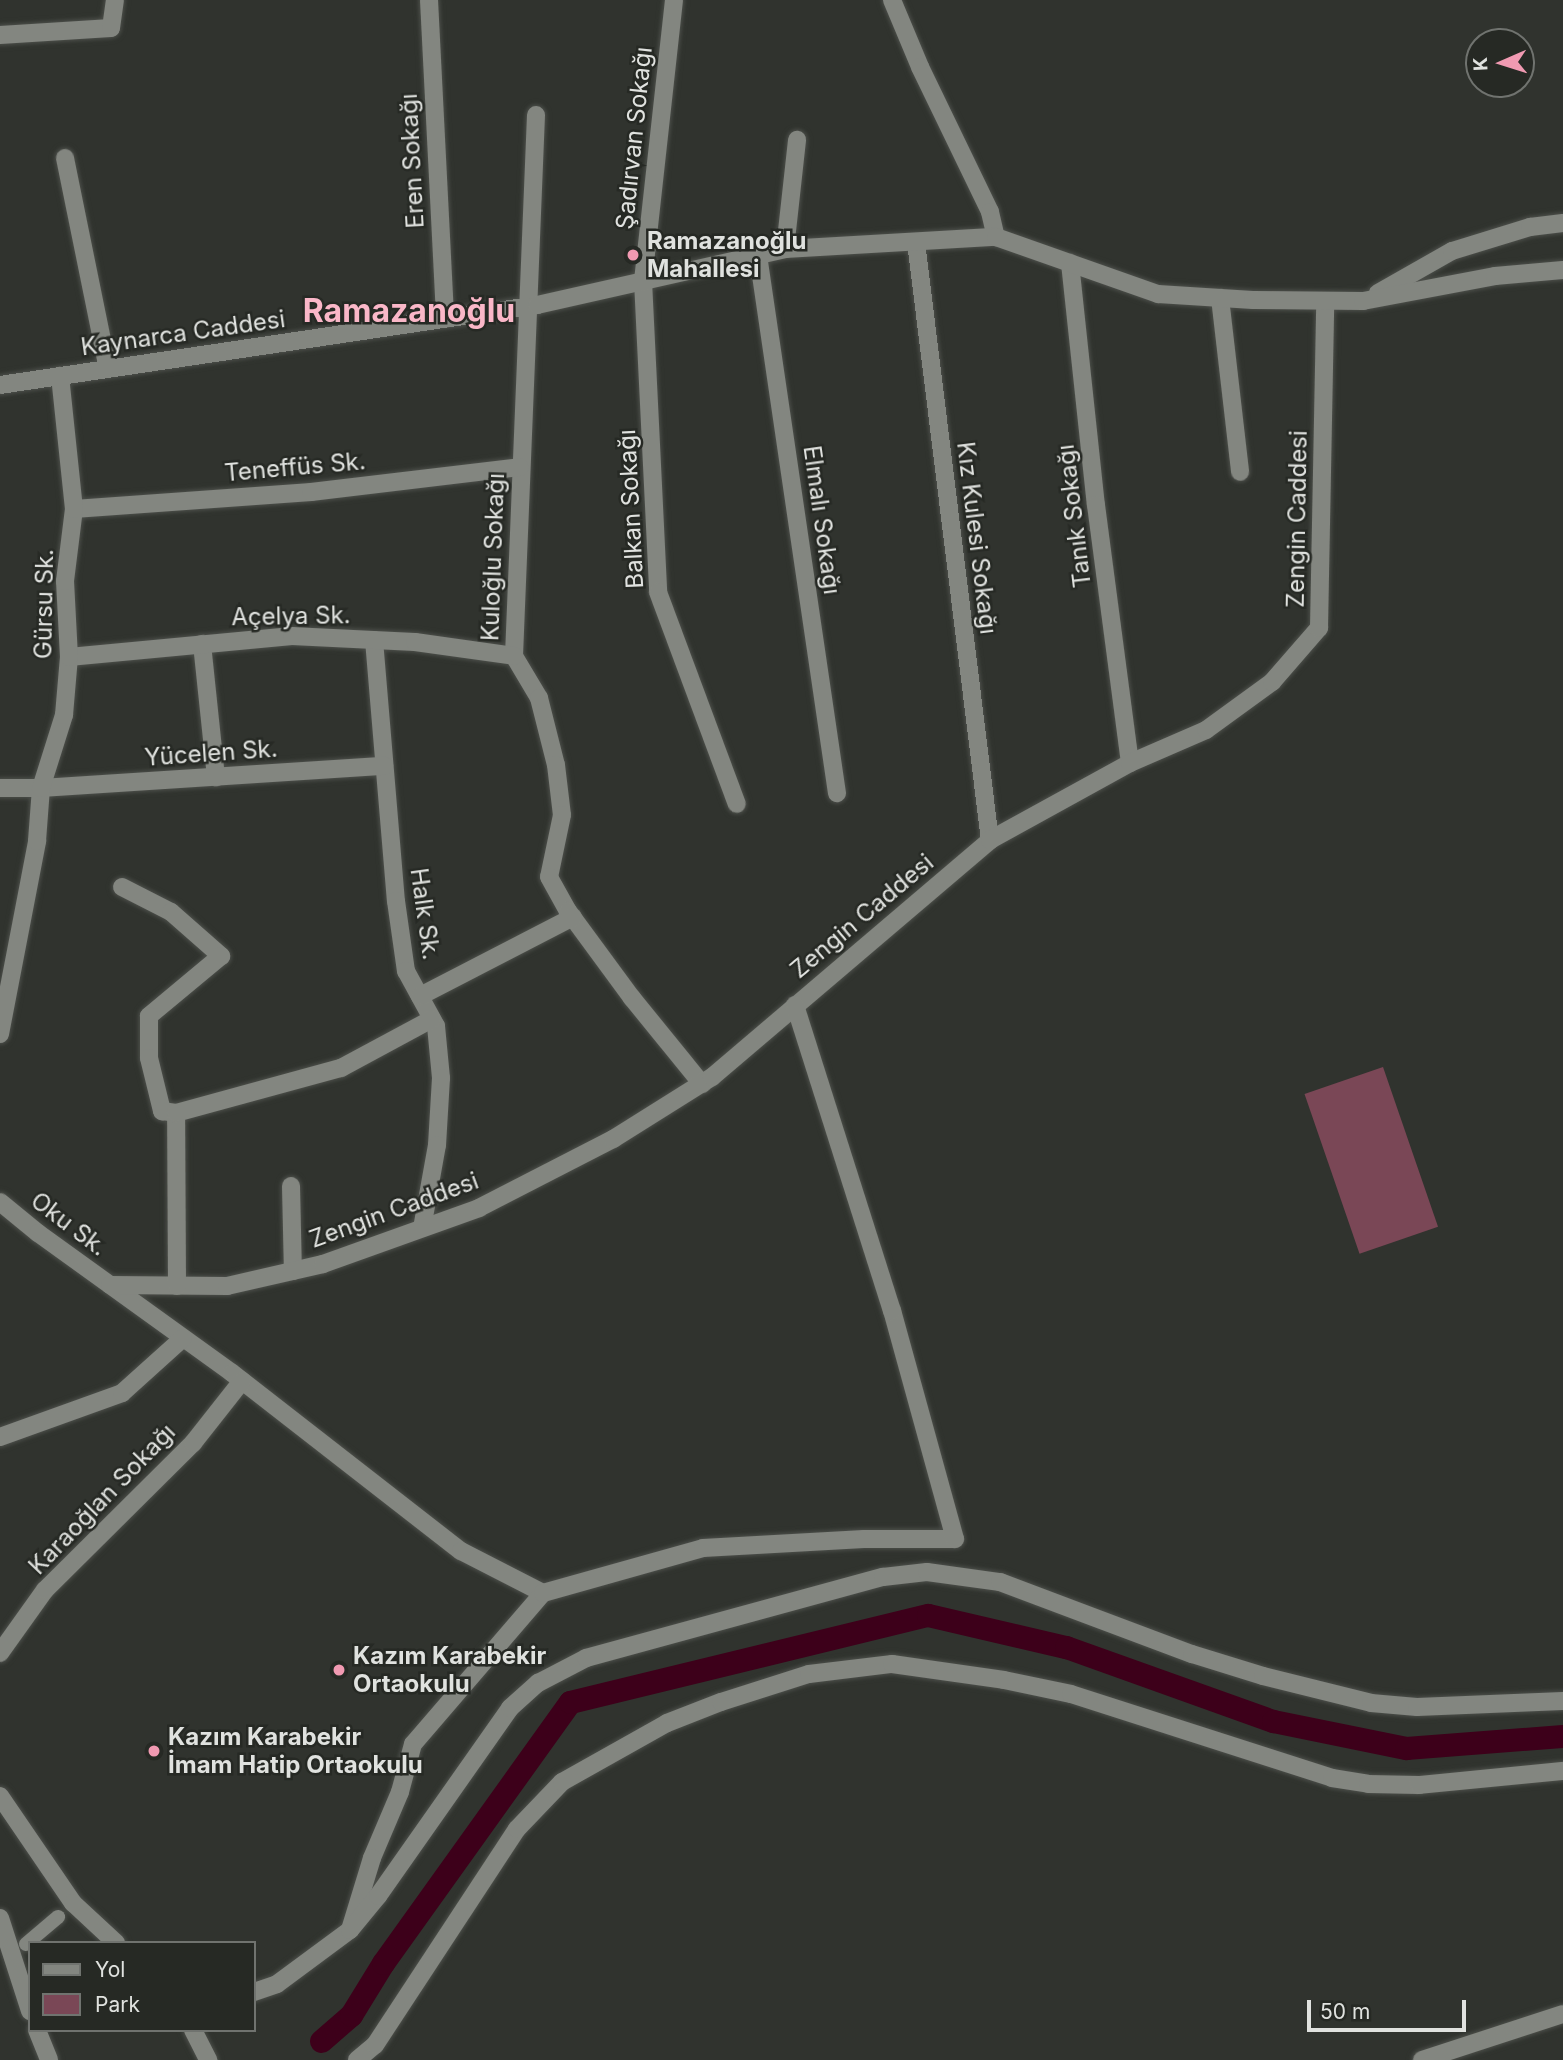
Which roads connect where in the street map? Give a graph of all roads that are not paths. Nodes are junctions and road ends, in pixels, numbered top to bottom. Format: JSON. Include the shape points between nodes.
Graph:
{"nodes":[{"id":1,"x":115,"y":0,"type":"edge"},
{"id":2,"x":429,"y":0,"type":"edge"},
{"id":3,"x":674,"y":0,"type":"edge"},
{"id":4,"x":892,"y":0,"type":"edge"},
{"id":5,"x":0,"y":35,"type":"edge"},
{"id":6,"x":536,"y":115,"type":"dead end"},
{"id":7,"x":797,"y":140,"type":"dead end"},
{"id":8,"x":65,"y":158,"type":"dead end"},
{"id":9,"x":1563,"y":223,"type":"edge"},
{"id":10,"x":996,"y":237,"type":"junction"},
{"id":11,"x":916,"y":242,"type":"junction"},
{"id":12,"x":785,"y":248,"type":"junction"},
{"id":13,"x":758,"y":255,"type":"junction"},
{"id":14,"x":1070,"y":263,"type":"junction"},
{"id":15,"x":1563,"y":270,"type":"edge"},
{"id":16,"x":643,"y":281,"type":"junction"},
{"id":17,"x":1220,"y":298,"type":"junction"},
{"id":18,"x":1363,"y":301,"type":"junction"},
{"id":19,"x":1325,"y":302,"type":"junction"},
{"id":20,"x":526,"y":307,"type":"junction"},
{"id":21,"x":445,"y":319,"type":"junction"},
{"id":22,"x":108,"y":369,"type":"junction"},
{"id":23,"x":60,"y":376,"type":"junction"},
{"id":24,"x":0,"y":385,"type":"edge"},
{"id":25,"x":520,"y":467,"type":"junction"},
{"id":26,"x":1240,"y":472,"type":"dead end"},
{"id":27,"x":74,"y":509,"type":"junction"},
{"id":28,"x":374,"y":640,"type":"junction"},
{"id":29,"x":202,"y":644,"type":"junction"},
{"id":30,"x":514,"y":656,"type":"junction"},
{"id":31,"x":69,"y":657,"type":"junction"},
{"id":32,"x":1130,"y":763,"type":"junction"},
{"id":33,"x":384,"y":766,"type":"junction"},
{"id":34,"x":216,"y":777,"type":"junction"},
{"id":35,"x":0,"y":788,"type":"edge"},
{"id":36,"x":41,"y":788,"type":"junction"},
{"id":37,"x":837,"y":793,"type":"dead end"},
{"id":38,"x":737,"y":804,"type":"dead end"},
{"id":39,"x":990,"y":840,"type":"junction"},
{"id":40,"x":122,"y":887,"type":"dead end"},
{"id":41,"x":573,"y":918,"type":"junction"},
{"id":42,"x":420,"y":996,"type":"junction"},
{"id":43,"x":795,"y":1005,"type":"junction"},
{"id":44,"x":432,"y":1019,"type":"junction"},
{"id":45,"x":0,"y":1034,"type":"edge"},
{"id":46,"x":702,"y":1084,"type":"junction"},
{"id":47,"x":176,"y":1113,"type":"junction"},
{"id":48,"x":291,"y":1186,"type":"dead end"},
{"id":49,"x":0,"y":1202,"type":"edge"},
{"id":50,"x":422,"y":1228,"type":"junction"},
{"id":51,"x":293,"y":1271,"type":"junction"},
{"id":52,"x":110,"y":1285,"type":"junction"},
{"id":53,"x":177,"y":1286,"type":"junction"},
{"id":54,"x":183,"y":1338,"type":"junction"},
{"id":55,"x":242,"y":1381,"type":"junction"},
{"id":56,"x":0,"y":1437,"type":"edge"},
{"id":57,"x":543,"y":1593,"type":"junction"},
{"id":58,"x":0,"y":1653,"type":"edge"},
{"id":59,"x":1563,"y":1701,"type":"edge"},
{"id":60,"x":1563,"y":1771,"type":"edge"},
{"id":61,"x":0,"y":1796,"type":"edge"},
{"id":62,"x":58,"y":1917,"type":"dead end"},
{"id":63,"x":0,"y":1918,"type":"edge"},
{"id":64,"x":350,"y":1930,"type":"junction"},
{"id":65,"x":30,"y":1941,"type":"edge"},
{"id":66,"x":114,"y":1941,"type":"edge"},
{"id":67,"x":16,"y":1973,"type":"edge"},
{"id":68,"x":256,"y":1991,"type":"edge"},
{"id":69,"x":28,"y":2006,"type":"edge"},
{"id":70,"x":1563,"y":2014,"type":"edge"},
{"id":71,"x":38,"y":2032,"type":"edge"},
{"id":72,"x":54,"y":2032,"type":"edge"},
{"id":73,"x":194,"y":2032,"type":"edge"},
{"id":74,"x":1460,"y":2054,"type":"edge"},
{"id":75,"x":49,"y":2059,"type":"edge"},
{"id":76,"x":208,"y":2060,"type":"edge"},
{"id":77,"x":357,"y":2060,"type":"edge"},
{"id":78,"x":1422,"y":2060,"type":"edge"}],
"edges":[{"from":1,"to":5,"type":"street","via":[[111,28]]},
{"from":2,"to":21,"type":"street","name":"Eren Sokağı"},
{"from":3,"to":16,"type":"street","name":"Şadırvan Sokağı"},
{"from":4,"to":10,"type":"street","via":[[990,212]]},
{"from":6,"to":20,"type":"street","name":"Kuloğlu Sokağı"},
{"from":7,"to":12,"type":"street"},
{"from":8,"to":22,"type":"street"},
{"from":9,"to":18,"type":"street","name":"Kaynarca Caddesi","via":[[1530,227],[1452,251]]},
{"from":10,"to":11,"type":"street","name":"Kaynarca Caddesi"},
{"from":10,"to":14,"type":"street","name":"Kaynarca Caddesi"},
{"from":11,"to":12,"type":"street","name":"Kaynarca Caddesi"},
{"from":11,"to":39,"type":"street","name":"Kız Kulesi Sokağı"},
{"from":12,"to":13,"type":"street","name":"Kaynarca Caddesi"},
{"from":13,"to":16,"type":"street","name":"Kaynarca Caddesi"},
{"from":13,"to":37,"type":"street","name":"Elmalı Sokağı"},
{"from":14,"to":17,"type":"street","name":"Kaynarca Caddesi","via":[[1158,294]]},
{"from":14,"to":32,"type":"street","name":"Tanık Sokağı"},
{"from":15,"to":18,"type":"street","name":"Kaynarca Caddesi","via":[[1495,276]]},
{"from":16,"to":20,"type":"street","name":"Kaynarca Caddesi"},
{"from":16,"to":38,"type":"street","name":"Balkan Sokağı","via":[[658,592]]},
{"from":17,"to":19,"type":"street","name":"Kaynarca Caddesi"},
{"from":17,"to":26,"type":"street"},
{"from":18,"to":19,"type":"street","name":"Kaynarca Caddesi"},
{"from":19,"to":32,"type":"street","name":"Zengin Caddesi","via":[[1319,628],[1272,682],[1206,730]]},
{"from":20,"to":21,"type":"street","name":"Kaynarca Caddesi"},
{"from":20,"to":25,"type":"street","name":"Kuloğlu Sokağı"},
{"from":21,"to":22,"type":"street","name":"Kaynarca Caddesi"},
{"from":22,"to":23,"type":"street","name":"Kaynarca Caddesi"},
{"from":23,"to":24,"type":"street","name":"Kaynarca Caddesi"},
{"from":23,"to":27,"type":"street","name":"Gürsu Sk."},
{"from":25,"to":27,"type":"street","name":"Teneffüs Sk.","via":[[311,492]]},
{"from":25,"to":30,"type":"street","name":"Kuloğlu Sokağı"},
{"from":27,"to":31,"type":"street","name":"Gürsu Sk.","via":[[65,581]]},
{"from":28,"to":29,"type":"street","name":"Açelya Sk.","via":[[292,636]]},
{"from":28,"to":30,"type":"street","name":"Açelya Sk."},
{"from":28,"to":33,"type":"street","name":"Halk Sk."},
{"from":29,"to":31,"type":"street","name":"Açelya Sk."},
{"from":29,"to":34,"type":"street"},
{"from":30,"to":41,"type":"street","name":"Kuloğlu Sokağı","via":[[539,698],[556,765],[562,815],[549,877]]},
{"from":31,"to":36,"type":"street","name":"Gürsu Sk.","via":[[64,715]]},
{"from":32,"to":39,"type":"street","name":"Zengin Caddesi"},
{"from":33,"to":34,"type":"street","name":"Yücelen Sk."},
{"from":33,"to":42,"type":"street","name":"Halk Sk.","via":[[406,971]]},
{"from":34,"to":36,"type":"street","name":"Yücelen Sk."},
{"from":35,"to":36,"type":"street","name":"Yücelen Sk."},
{"from":36,"to":45,"type":"street","name":"Gürsu Sk.","via":[[37,841]]},
{"from":39,"to":43,"type":"street","name":"Zengin Caddesi"},
{"from":40,"to":47,"type":"street","via":[[171,912],[221,956],[149,1016],[149,1058],[162,1111]]},
{"from":41,"to":42,"type":"street"},
{"from":41,"to":46,"type":"street","name":"Kuloğlu Sokağı"},
{"from":42,"to":44,"type":"street","name":"Halk Sk."},
{"from":43,"to":46,"type":"street","name":"Zengin Caddesi"},
{"from":43,"to":57,"type":"street","via":[[892,1311],[955,1539],[703,1548]]},
{"from":44,"to":47,"type":"street","via":[[341,1068]]},
{"from":44,"to":50,"type":"street","name":"Halk Sk.","via":[[441,1078],[438,1132]]},
{"from":46,"to":50,"type":"street","name":"Zengin Caddesi","via":[[613,1139],[479,1208]]},
{"from":47,"to":53,"type":"street"},
{"from":48,"to":51,"type":"street"},
{"from":49,"to":52,"type":"street","name":"Oku Sk."},
{"from":50,"to":51,"type":"street","name":"Zengin Caddesi"},
{"from":51,"to":53,"type":"street","name":"Zengin Caddesi","via":[[227,1286]]},
{"from":52,"to":53,"type":"street","name":"Zengin Caddesi"},
{"from":52,"to":54,"type":"street","name":"Oku Sk."},
{"from":54,"to":55,"type":"street","name":"Oku Sk."},
{"from":54,"to":56,"type":"street","via":[[122,1393]]},
{"from":55,"to":57,"type":"street","name":"Oku Sk.","via":[[461,1551]]},
{"from":55,"to":58,"type":"street","name":"Karaoğlan Sokağı","via":[[193,1443],[46,1590]]},
{"from":57,"to":64,"type":"street","via":[[413,1744]]},
{"from":59,"to":64,"type":"street","via":[[1417,1707],[1371,1703],[1192,1654],[1000,1582],[927,1572],[883,1577],[586,1658],[538,1683],[510,1708]]},
{"from":60,"to":77,"type":"street","via":[[1419,1785],[1368,1784],[1332,1777],[1071,1694],[1004,1680],[892,1664],[809,1674],[667,1723],[562,1782],[517,1829],[375,2045]]},
{"from":61,"to":66,"type":"street","via":[[73,1903]]},
{"from":62,"to":65,"type":"street"},
{"from":63,"to":67,"type":"street"},
{"from":64,"to":68,"type":"street","via":[[277,1984]]},
{"from":67,"to":69,"type":"street"},
{"from":70,"to":74,"type":"street"},
{"from":71,"to":75,"type":"street"},
{"from":72,"to":75,"type":"street"},
{"from":73,"to":76,"type":"street"},
{"from":74,"to":78,"type":"street"}]}
